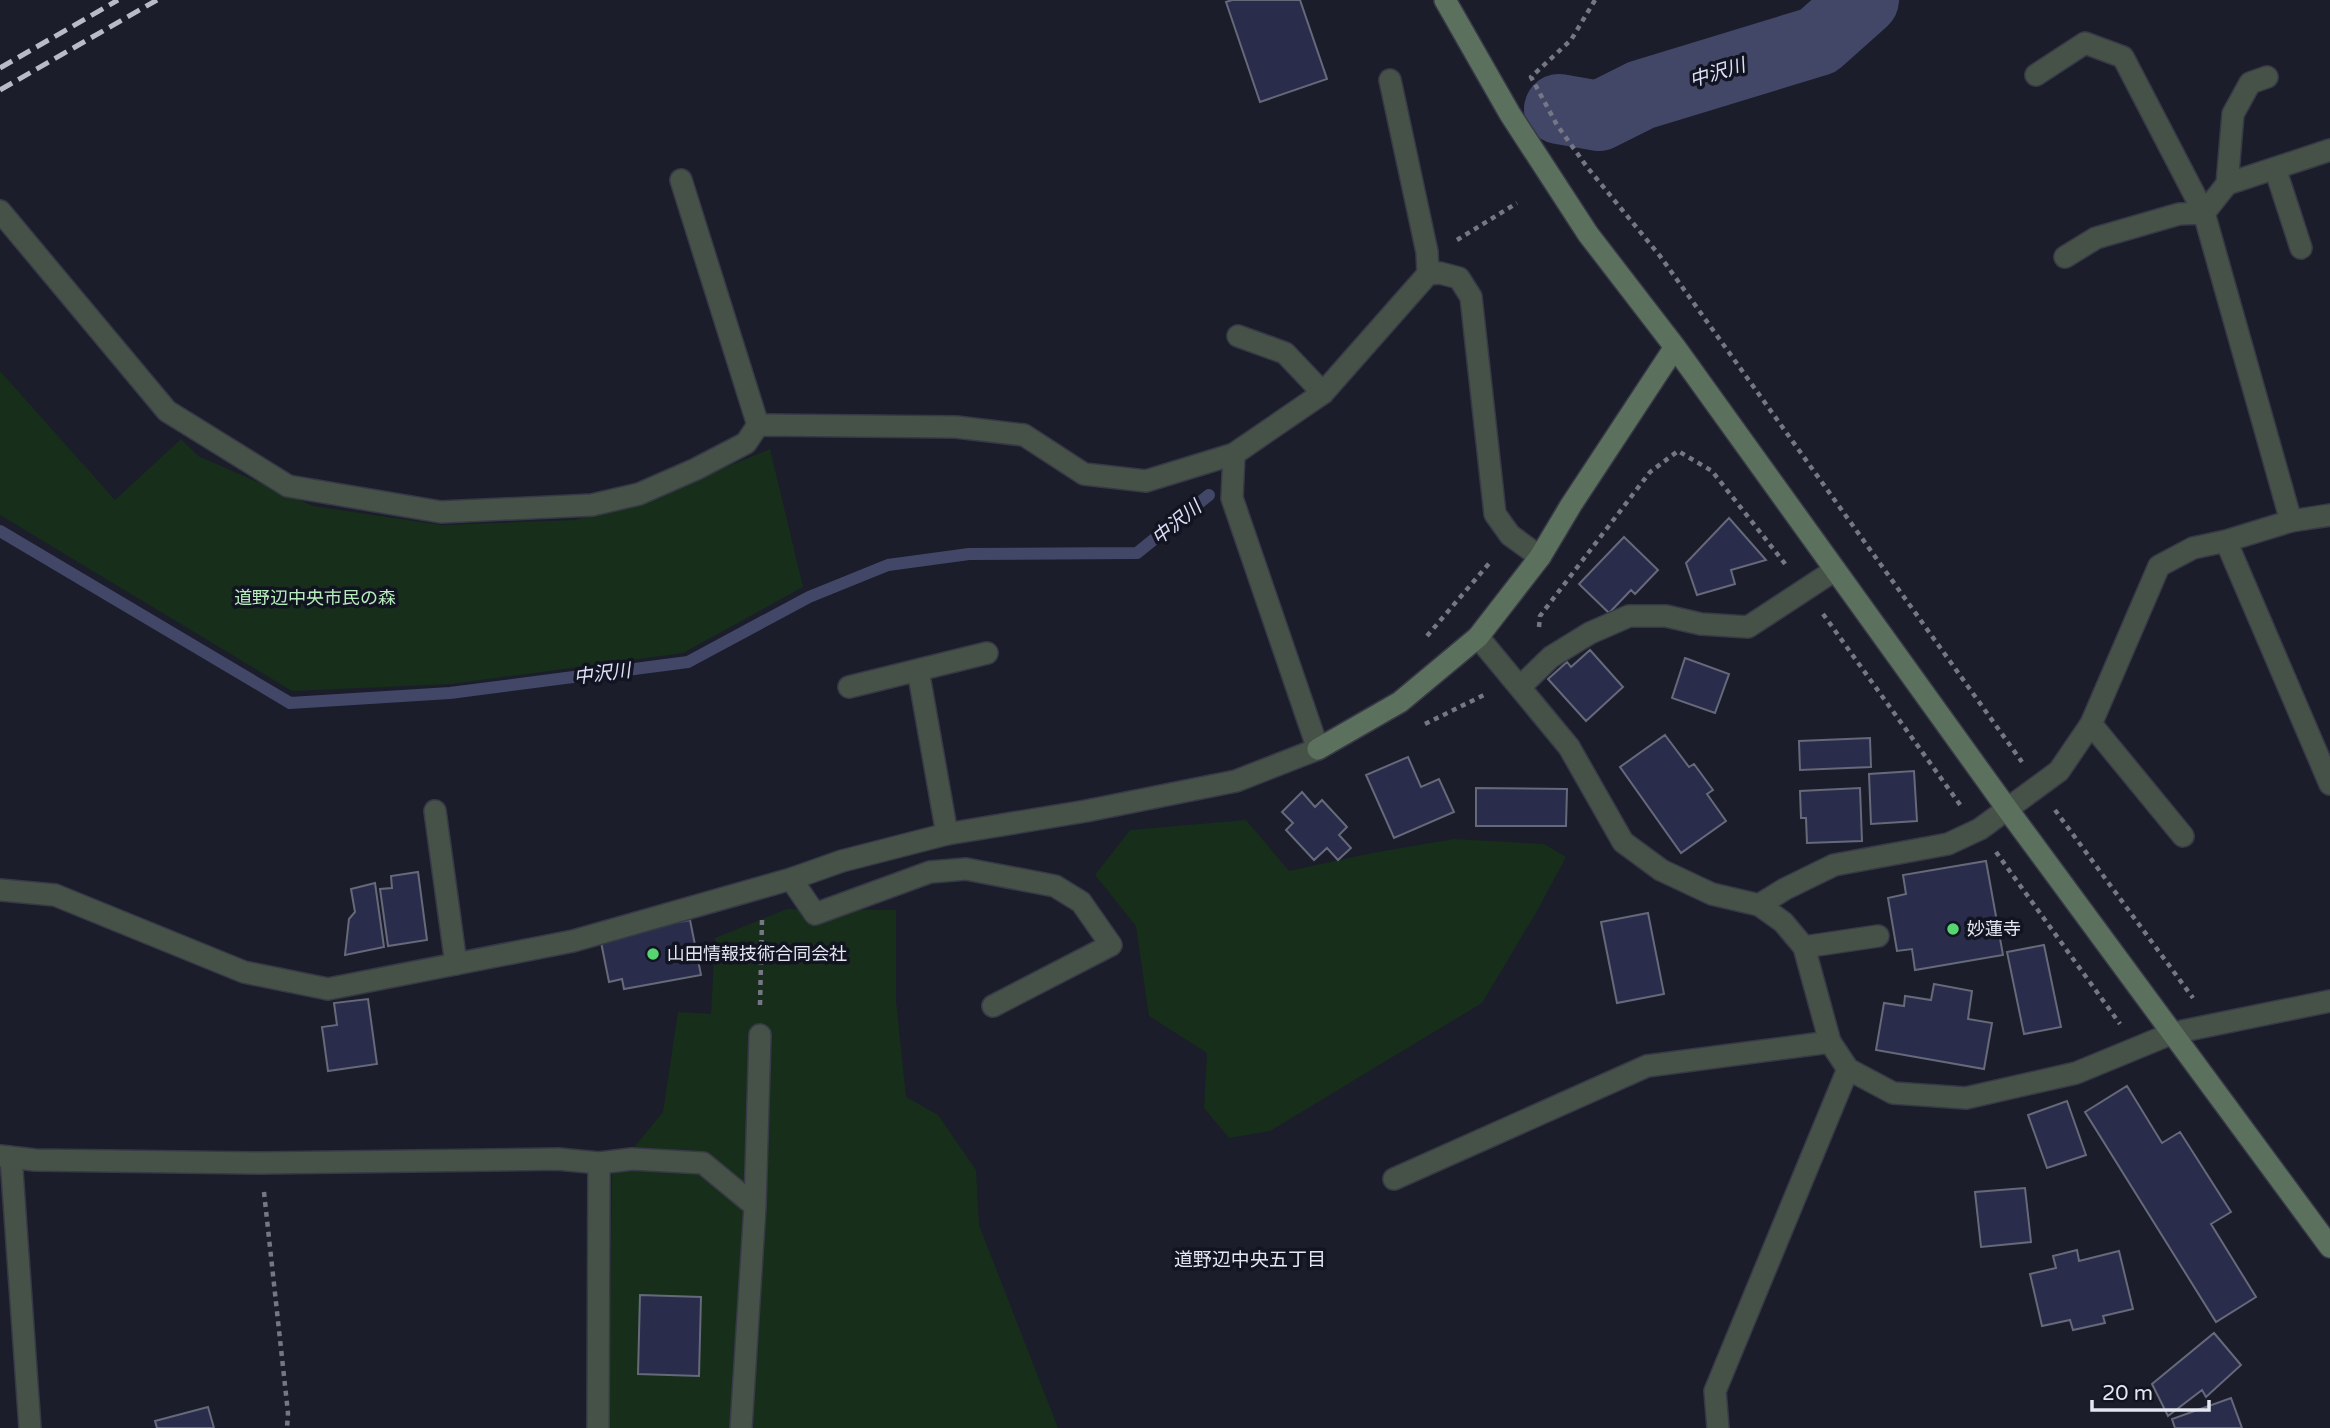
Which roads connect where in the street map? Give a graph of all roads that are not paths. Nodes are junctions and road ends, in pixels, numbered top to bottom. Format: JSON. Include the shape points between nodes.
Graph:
{"nodes":[{"id":1,"x":1444,"y":0,"type":"edge"},
{"id":2,"x":2036,"y":75,"type":"dead end"},
{"id":3,"x":2267,"y":77,"type":"dead end"},
{"id":4,"x":1390,"y":80,"type":"dead end"},
{"id":5,"x":2330,"y":150,"type":"edge"},
{"id":6,"x":2274,"y":168,"type":"junction"},
{"id":7,"x":681,"y":180,"type":"dead end"},
{"id":8,"x":2227,"y":184,"type":"junction"},
{"id":9,"x":0,"y":211,"type":"edge"},
{"id":10,"x":2204,"y":213,"type":"junction"},
{"id":11,"x":2301,"y":248,"type":"dead end"},
{"id":12,"x":2065,"y":257,"type":"dead end"},
{"id":13,"x":1434,"y":273,"type":"junction"},
{"id":14,"x":1238,"y":336,"type":"dead end"},
{"id":15,"x":1675,"y":347,"type":"junction"},
{"id":16,"x":1324,"y":393,"type":"junction"},
{"id":17,"x":758,"y":425,"type":"junction"},
{"id":18,"x":1234,"y":454,"type":"junction"},
{"id":19,"x":2330,"y":515,"type":"edge"},
{"id":20,"x":2291,"y":521,"type":"junction"},
{"id":21,"x":2226,"y":541,"type":"junction"},
{"id":22,"x":1541,"y":557,"type":"junction"},
{"id":23,"x":1835,"y":570,"type":"junction"},
{"id":24,"x":1478,"y":637,"type":"junction"},
{"id":25,"x":987,"y":653,"type":"dead end"},
{"id":26,"x":918,"y":670,"type":"junction"},
{"id":27,"x":849,"y":687,"type":"dead end"},
{"id":28,"x":1520,"y":687,"type":"junction"},
{"id":29,"x":2091,"y":724,"type":"junction"},
{"id":30,"x":1318,"y":749,"type":"junction"},
{"id":31,"x":2330,"y":784,"type":"edge"},
{"id":32,"x":2008,"y":810,"type":"junction"},
{"id":33,"x":435,"y":811,"type":"dead end"},
{"id":34,"x":947,"y":834,"type":"junction"},
{"id":35,"x":2183,"y":836,"type":"dead end"},
{"id":36,"x":791,"y":879,"type":"junction"},
{"id":37,"x":0,"y":890,"type":"edge"},
{"id":38,"x":1759,"y":905,"type":"junction"},
{"id":39,"x":1878,"y":936,"type":"dead end"},
{"id":40,"x":1804,"y":947,"type":"junction"},
{"id":41,"x":456,"y":964,"type":"junction"},
{"id":42,"x":2330,"y":1001,"type":"edge"},
{"id":43,"x":993,"y":1006,"type":"dead end"},
{"id":44,"x":2173,"y":1033,"type":"junction"},
{"id":45,"x":760,"y":1035,"type":"road end"},
{"id":46,"x":1830,"y":1042,"type":"junction"},
{"id":47,"x":1848,"y":1069,"type":"junction"},
{"id":48,"x":5,"y":1157,"type":"edge"},
{"id":49,"x":599,"y":1163,"type":"junction"},
{"id":50,"x":1394,"y":1180,"type":"dead end"},
{"id":51,"x":755,"y":1206,"type":"junction"},
{"id":52,"x":2330,"y":1247,"type":"edge"},
{"id":53,"x":30,"y":1428,"type":"edge"},
{"id":54,"x":598,"y":1428,"type":"edge"},
{"id":55,"x":741,"y":1428,"type":"edge"},
{"id":56,"x":1718,"y":1428,"type":"edge"}],
"edges":[{"from":1,"to":15,"type":"street","via":[[1510,114],[1588,234]]},
{"from":2,"to":10,"type":"street","via":[[2085,43],[2123,57]]},
{"from":3,"to":8,"type":"street","via":[[2250,83],[2233,114]]},
{"from":4,"to":13,"type":"street"},
{"from":5,"to":6,"type":"street"},
{"from":6,"to":8,"type":"street"},
{"from":6,"to":11,"type":"street"},
{"from":7,"to":17,"type":"street"},
{"from":8,"to":10,"type":"street"},
{"from":9,"to":17,"type":"street","via":[[167,411],[288,486],[441,512],[592,505],[639,494],[696,469],[746,443]]},
{"from":10,"to":12,"type":"street","via":[[2179,214],[2096,238]]},
{"from":10,"to":20,"type":"street"},
{"from":13,"to":16,"type":"street"},
{"from":13,"to":22,"type":"street","via":[[1459,278],[1471,297],[1495,514],[1510,534]]},
{"from":14,"to":16,"type":"street","via":[[1285,353]]},
{"from":15,"to":22,"type":"street"},
{"from":15,"to":23,"type":"street"},
{"from":16,"to":18,"type":"street"},
{"from":17,"to":18,"type":"street","via":[[956,427],[1024,435],[1084,474],[1146,481]]},
{"from":18,"to":30,"type":"street","via":[[1232,498]]},
{"from":19,"to":20,"type":"street"},
{"from":20,"to":21,"type":"street"},
{"from":21,"to":29,"type":"street","via":[[2193,548],[2159,566]]},
{"from":21,"to":31,"type":"street"},
{"from":22,"to":24,"type":"street"},
{"from":23,"to":28,"type":"street","via":[[1748,627],[1629,616],[1551,657]]},
{"from":23,"to":32,"type":"street"},
{"from":24,"to":28,"type":"street"},
{"from":24,"to":30,"type":"street","via":[[1400,702]]},
{"from":25,"to":26,"type":"street"},
{"from":26,"to":27,"type":"street"},
{"from":26,"to":34,"type":"street"},
{"from":28,"to":38,"type":"street","via":[[1569,747],[1623,842],[1661,870],[1712,894]]},
{"from":29,"to":32,"type":"street","via":[[2059,771]]},
{"from":29,"to":35,"type":"street"},
{"from":30,"to":34,"type":"street","via":[[1236,781]]},
{"from":32,"to":38,"type":"street","via":[[1948,844],[1834,865]]},
{"from":32,"to":44,"type":"street"},
{"from":33,"to":41,"type":"street"},
{"from":34,"to":36,"type":"street"},
{"from":36,"to":41,"type":"street","via":[[573,941]]},
{"from":36,"to":43,"type":"street","via":[[815,914],[930,872],[966,869],[1055,886],[1081,902],[1111,945]]},
{"from":37,"to":41,"type":"street","via":[[55,895],[244,972],[328,989]]},
{"from":38,"to":40,"type":"street","via":[[1783,922]]},
{"from":39,"to":40,"type":"street"},
{"from":40,"to":46,"type":"street"},
{"from":42,"to":44,"type":"street"},
{"from":44,"to":47,"type":"street","via":[[2076,1073],[1966,1098],[1893,1093]]},
{"from":44,"to":52,"type":"street"},
{"from":45,"to":51,"type":"street"},
{"from":46,"to":47,"type":"street"},
{"from":46,"to":50,"type":"street","via":[[1647,1066]]},
{"from":47,"to":56,"type":"street","via":[[1715,1391]]},
{"from":48,"to":49,"type":"street","via":[[261,1163],[558,1159]]},
{"from":48,"to":53,"type":"street"},
{"from":49,"to":51,"type":"street","via":[[632,1159],[703,1163]]},
{"from":49,"to":54,"type":"street"},
{"from":51,"to":55,"type":"street"}]}
